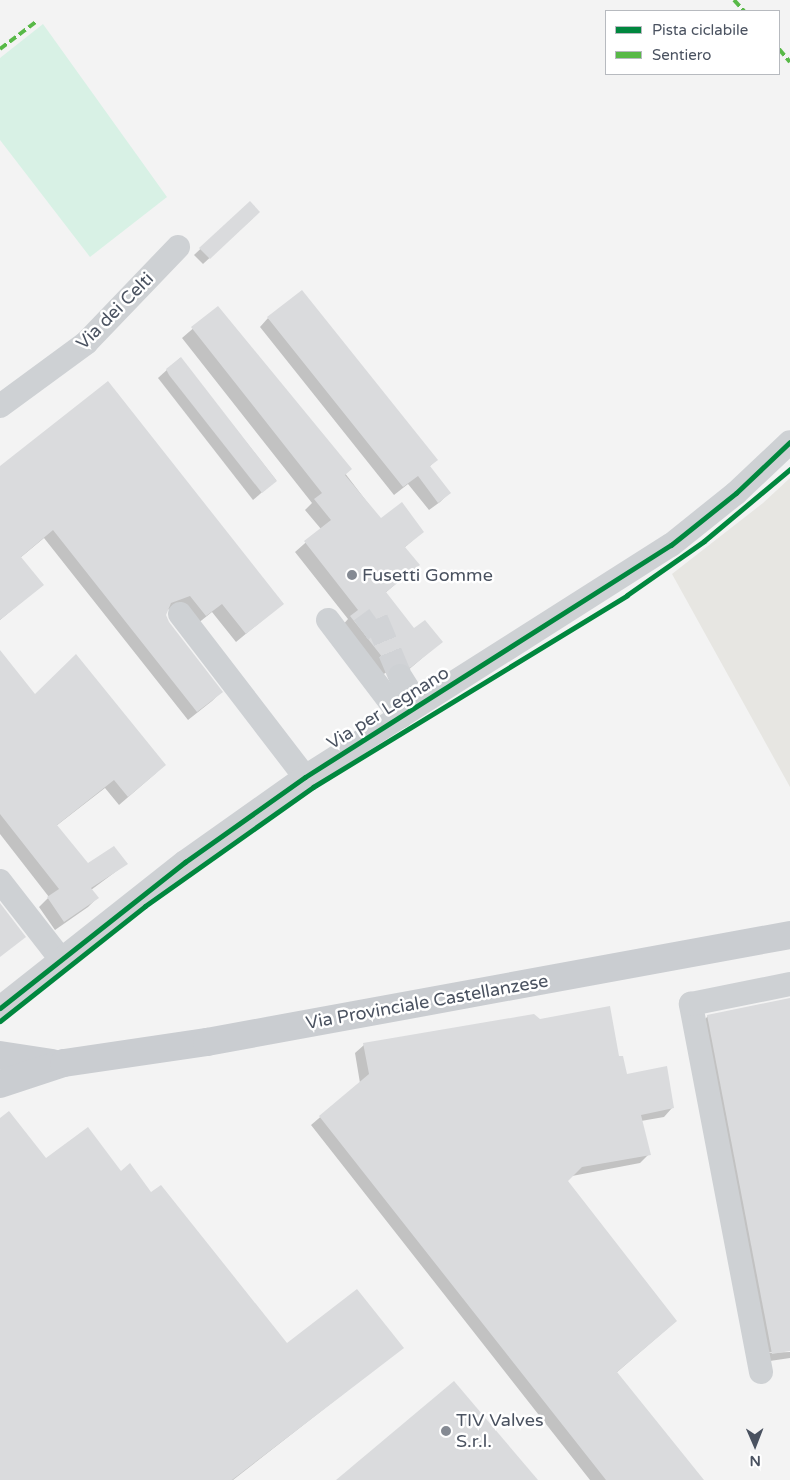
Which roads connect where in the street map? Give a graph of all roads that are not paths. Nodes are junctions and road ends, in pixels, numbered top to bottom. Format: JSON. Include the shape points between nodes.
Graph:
{"nodes":[{"id":1,"x":178,"y":247,"type":"dead end"},
{"id":2,"x":0,"y":406,"type":"edge"},
{"id":3,"x":790,"y":442,"type":"edge"},
{"id":4,"x":180,"y":614,"type":"dead end"},
{"id":5,"x":328,"y":620,"type":"dead end"},
{"id":6,"x":400,"y":676,"type":"tunnel mouth"},
{"id":7,"x":409,"y":711,"type":"junction"},
{"id":8,"x":305,"y":777,"type":"junction"},
{"id":9,"x":0,"y":881,"type":"edge"},
{"id":10,"x":790,"y":935,"type":"edge"},
{"id":11,"x":60,"y":958,"type":"junction"},
{"id":12,"x":790,"y":984,"type":"edge"},
{"id":13,"x":1,"y":1008,"type":"edge"},
{"id":14,"x":0,"y":1055,"type":"edge"},
{"id":15,"x":64,"y":1063,"type":"junction"},
{"id":16,"x":0,"y":1084,"type":"edge"},
{"id":17,"x":761,"y":1372,"type":"dead end"}],
"edges":[{"from":1,"to":2,"type":"street","name":"Via dei Celti","via":[[86,343]]},
{"from":3,"to":7,"type":"street","name":"Via per Legnano","via":[[736,493],[671,545]]},
{"from":4,"to":8,"type":"street"},
{"from":5,"to":7,"type":"street","via":[[353,636]]},
{"from":6,"to":7,"type":"street"},
{"from":7,"to":8,"type":"street","name":"Via per Legnano"},
{"from":8,"to":11,"type":"street","name":"Via per Legnano","via":[[185,862]]},
{"from":9,"to":11,"type":"street"},
{"from":10,"to":15,"type":"main road","name":"Via Provinciale Castellanzese","via":[[207,1042]]},
{"from":11,"to":13,"type":"street","name":"Via per Legnano"},
{"from":12,"to":17,"type":"street","via":[[691,1004]]},
{"from":14,"to":15,"type":"main road","name":"Via Provinciale Castellanzese","via":[[27,1061]]},
{"from":15,"to":16,"type":"main road","name":"Via Provinciale Castellanzese"}]}
